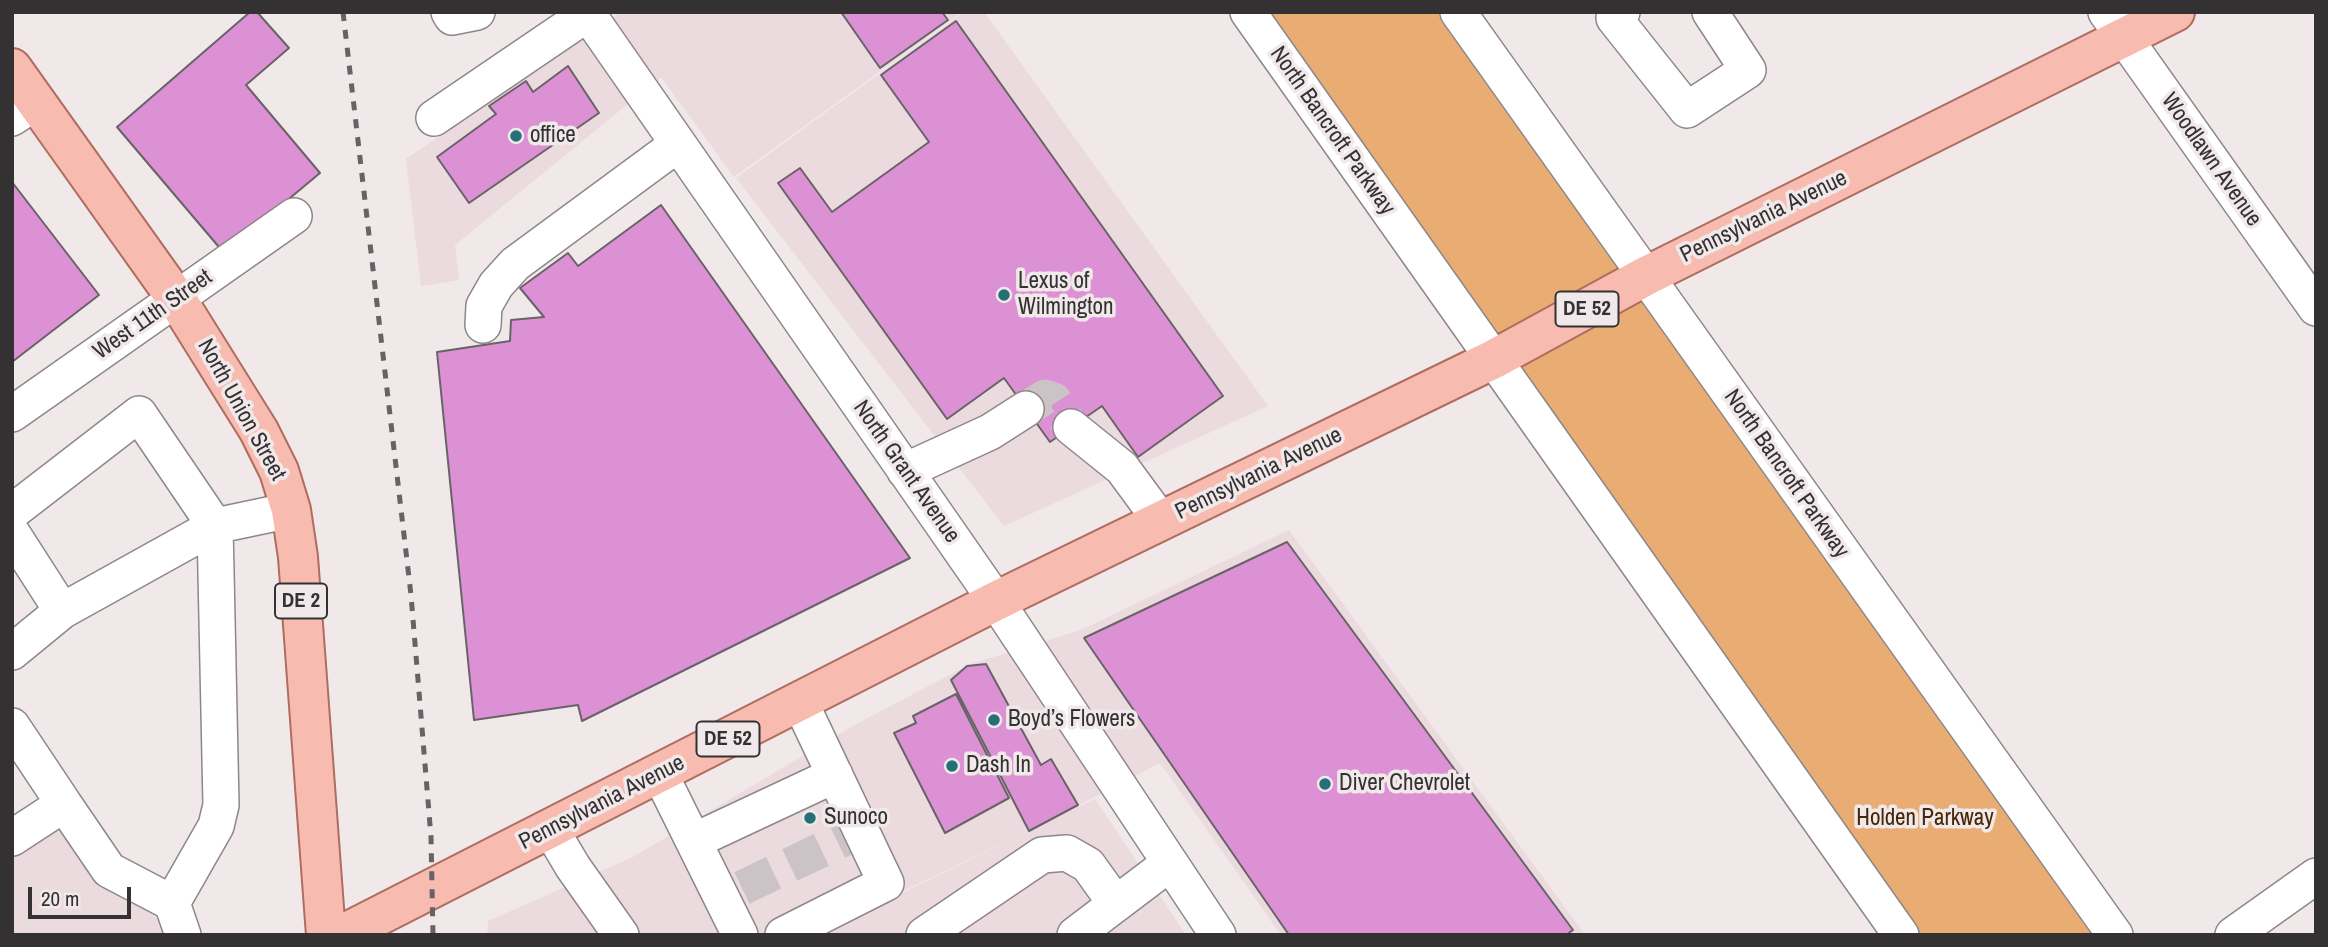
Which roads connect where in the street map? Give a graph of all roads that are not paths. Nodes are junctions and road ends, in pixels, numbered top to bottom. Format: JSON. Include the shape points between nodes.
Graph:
{"nodes":[{"id":1,"x":449,"y":12,"type":"edge"},
{"id":2,"x":477,"y":12,"type":"edge"},
{"id":3,"x":1248,"y":12,"type":"edge"},
{"id":4,"x":1458,"y":12,"type":"edge"},
{"id":5,"x":1622,"y":12,"type":"edge"},
{"id":6,"x":1710,"y":12,"type":"edge"},
{"id":7,"x":2175,"y":12,"type":"edge"},
{"id":8,"x":588,"y":13,"type":"edge"},
{"id":9,"x":2115,"y":25,"type":"edge"},
{"id":10,"x":12,"y":68,"type":"edge"},
{"id":11,"x":24,"y":110,"type":"edge"},
{"id":12,"x":434,"y":118,"type":"dead end"},
{"id":13,"x":678,"y":144,"type":"junction"},
{"id":14,"x":294,"y":216,"type":"dead end"},
{"id":15,"x":1646,"y":276,"type":"junction"},
{"id":16,"x":176,"y":298,"type":"junction"},
{"id":17,"x":2316,"y":308,"type":"edge"},
{"id":18,"x":484,"y":325,"type":"dead end"},
{"id":19,"x":1494,"y":359,"type":"junction"},
{"id":20,"x":1026,"y":409,"type":"tunnel mouth"},
{"id":21,"x":12,"y":414,"type":"edge"},
{"id":22,"x":1071,"y":427,"type":"tunnel mouth"},
{"id":23,"x":905,"y":471,"type":"junction"},
{"id":24,"x":291,"y":510,"type":"junction"},
{"id":25,"x":12,"y":512,"type":"edge"},
{"id":26,"x":1161,"y":521,"type":"junction"},
{"id":27,"x":215,"y":526,"type":"junction"},
{"id":28,"x":12,"y":533,"type":"edge"},
{"id":29,"x":996,"y":601,"type":"junction"},
{"id":30,"x":62,"y":611,"type":"junction"},
{"id":31,"x":12,"y":652,"type":"edge"},
{"id":32,"x":800,"y":702,"type":"junction"},
{"id":33,"x":12,"y":726,"type":"edge"},
{"id":34,"x":660,"y":774,"type":"junction"},
{"id":35,"x":835,"y":775,"type":"junction"},
{"id":36,"x":64,"y":804,"type":"junction"},
{"id":37,"x":551,"y":830,"type":"junction"},
{"id":38,"x":12,"y":838,"type":"edge"},
{"id":39,"x":694,"y":841,"type":"junction"},
{"id":40,"x":1170,"y":863,"type":"junction"},
{"id":41,"x":2316,"y":876,"type":"edge"},
{"id":42,"x":1116,"y":904,"type":"junction"},
{"id":43,"x":178,"y":919,"type":"edge"},
{"id":44,"x":1212,"y":932,"type":"edge"},
{"id":45,"x":326,"y":935,"type":"edge"},
{"id":46,"x":341,"y":935,"type":"edge"},
{"id":47,"x":621,"y":935,"type":"edge"},
{"id":48,"x":740,"y":935,"type":"edge"},
{"id":49,"x":783,"y":935,"type":"edge"},
{"id":50,"x":924,"y":935,"type":"edge"},
{"id":51,"x":1075,"y":935,"type":"edge"},
{"id":52,"x":1902,"y":935,"type":"edge"},
{"id":53,"x":2115,"y":935,"type":"edge"},
{"id":54,"x":2233,"y":935,"type":"edge"}],
"edges":[{"from":1,"to":2,"type":"street","via":[[452,17]]},
{"from":3,"to":19,"type":"street","name":"North Bancroft Parkway"},
{"from":4,"to":15,"type":"street","name":"North Bancroft Parkway"},
{"from":5,"to":6,"type":"street","via":[[1614,18],[1687,110],[1748,70]]},
{"from":7,"to":9,"type":"main road","name":"Pennsylvania Avenue","number":"DE 52"},
{"from":8,"to":12,"type":"street"},
{"from":8,"to":13,"type":"street","name":"North Grant Avenue"},
{"from":9,"to":15,"type":"main road","name":"Pennsylvania Avenue","number":"DE 52"},
{"from":9,"to":17,"type":"street","name":"Woodlawn Avenue"},
{"from":10,"to":11,"type":"main road","name":"North Union Street","number":"DE 2"},
{"from":11,"to":16,"type":"main road","name":"North Union Street","number":"DE 2"},
{"from":13,"to":18,"type":"street","via":[[515,264],[484,306]]},
{"from":13,"to":23,"type":"street","name":"North Grant Avenue"},
{"from":14,"to":16,"type":"street","name":"West 11th Street"},
{"from":15,"to":19,"type":"main road","name":"Pennsylvania Avenue","number":"DE 52"},
{"from":15,"to":53,"type":"street","name":"North Bancroft Parkway"},
{"from":16,"to":21,"type":"street","name":"West 11th Street"},
{"from":16,"to":24,"type":"main road","name":"North Union Street","number":"DE 2","via":[[259,431],[279,471]]},
{"from":19,"to":26,"type":"main road","name":"Pennsylvania Avenue","number":"DE 52"},
{"from":19,"to":52,"type":"street","name":"North Bancroft Parkway"},
{"from":20,"to":23,"type":"street","via":[[982,436]]},
{"from":22,"to":26,"type":"street","via":[[1122,468]]},
{"from":23,"to":29,"type":"street","name":"North Grant Avenue"},
{"from":24,"to":27,"type":"street"},
{"from":24,"to":45,"type":"main road","name":"North Union Street","number":"DE 2"},
{"from":25,"to":27,"type":"street","via":[[139,414]]},
{"from":26,"to":29,"type":"main road","name":"Pennsylvania Avenue","number":"DE 52"},
{"from":27,"to":30,"type":"street"},
{"from":27,"to":43,"type":"street","via":[[220,805],[216,826]]},
{"from":28,"to":30,"type":"street"},
{"from":29,"to":32,"type":"main road","name":"Pennsylvania Avenue","number":"DE 52"},
{"from":29,"to":40,"type":"street","name":"North Grant Avenue"},
{"from":30,"to":31,"type":"street"},
{"from":32,"to":34,"type":"main road","name":"Pennsylvania Avenue","number":"DE 52"},
{"from":32,"to":35,"type":"street"},
{"from":33,"to":36,"type":"street"},
{"from":34,"to":37,"type":"main road","name":"Pennsylvania Avenue","number":"DE 52"},
{"from":34,"to":39,"type":"street"},
{"from":35,"to":39,"type":"street"},
{"from":35,"to":49,"type":"street","via":[[853,834],[887,883]]},
{"from":36,"to":38,"type":"street"},
{"from":36,"to":43,"type":"street","via":[[109,870]]},
{"from":37,"to":46,"type":"main road","name":"Pennsylvania Avenue","number":"DE 52"},
{"from":37,"to":47,"type":"street"},
{"from":39,"to":48,"type":"street","via":[[732,893]]},
{"from":40,"to":42,"type":"street"},
{"from":40,"to":44,"type":"street","name":"North Grant Avenue"},
{"from":41,"to":54,"type":"street"},
{"from":42,"to":50,"type":"street","via":[[1088,865],[1067,853],[1042,855]]},
{"from":42,"to":51,"type":"street"}]}
